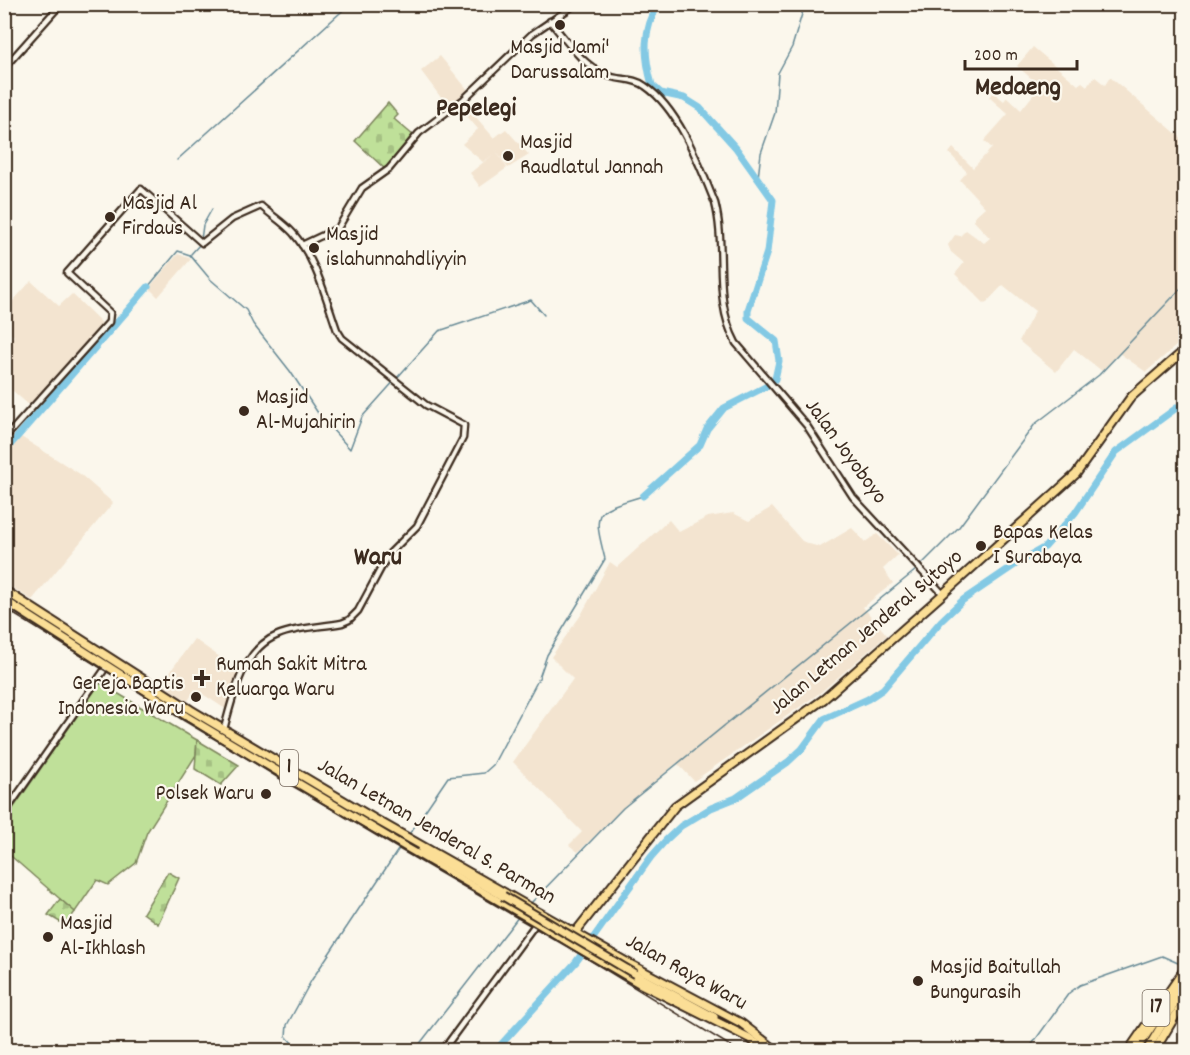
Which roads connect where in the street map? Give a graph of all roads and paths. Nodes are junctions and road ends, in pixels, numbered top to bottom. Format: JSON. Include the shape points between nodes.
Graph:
{"nodes":[{"id":1,"x":60,"y":4,"type":"edge"},
{"id":2,"x":576,"y":4,"type":"edge"},
{"id":3,"x":550,"y":21,"type":"junction"},
{"id":4,"x":4,"y":68,"type":"edge"},
{"id":5,"x":303,"y":246,"type":"junction"},
{"id":6,"x":1185,"y":349,"type":"edge"},
{"id":7,"x":4,"y":439,"type":"edge"},
{"id":8,"x":4,"y":590,"type":"edge"},
{"id":9,"x":944,"y":594,"type":"junction"},
{"id":10,"x":4,"y":600,"type":"edge"},
{"id":11,"x":107,"y":666,"type":"junction"},
{"id":12,"x":191,"y":710,"type":"junction"},
{"id":13,"x":187,"y":717,"type":"junction"},
{"id":14,"x":224,"y":729,"type":"junction"},
{"id":15,"x":4,"y":814,"type":"edge"},
{"id":16,"x":384,"y":829,"type":"junction"},
{"id":17,"x":403,"y":840,"type":"junction"},
{"id":18,"x":586,"y":916,"type":"junction"},
{"id":19,"x":537,"y":922,"type":"junction"},
{"id":20,"x":561,"y":924,"type":"junction"},
{"id":21,"x":582,"y":936,"type":"junction"},
{"id":22,"x":575,"y":945,"type":"junction"},
{"id":23,"x":1185,"y":967,"type":"edge"},
{"id":24,"x":1185,"y":975,"type":"edge"},
{"id":25,"x":1185,"y":984,"type":"edge"},
{"id":26,"x":1185,"y":991,"type":"edge"},
{"id":27,"x":1185,"y":998,"type":"edge"},
{"id":28,"x":1161,"y":1024,"type":"junction"},
{"id":29,"x":751,"y":1036,"type":"junction"},
{"id":30,"x":442,"y":1050,"type":"edge"},
{"id":31,"x":766,"y":1050,"type":"edge"},
{"id":32,"x":776,"y":1050,"type":"edge"},
{"id":33,"x":1129,"y":1050,"type":"edge"},
{"id":34,"x":1136,"y":1050,"type":"edge"},
{"id":35,"x":1147,"y":1050,"type":"edge"},
{"id":36,"x":1155,"y":1050,"type":"edge"}],
"edges":[{"from":1,"to":4,"type":"street"},
{"from":2,"to":3,"type":"street"},
{"from":3,"to":5,"type":"street","via":[[460,102],[419,133],[397,160],[362,188],[338,228]]},
{"from":3,"to":9,"type":"street","name":"Jalan Joyoboyo","via":[[592,67],[605,75],[632,79],[646,86],[678,122],[718,218],[720,278],[729,329],[742,350],[807,426],[853,497]]},
{"from":5,"to":7,"type":"street","via":[[261,206],[232,219],[201,241],[141,189],[67,273],[110,313],[109,322]]},
{"from":5,"to":14,"type":"street","via":[[321,281],[340,335],[426,405],[464,424],[463,438],[421,520],[388,555],[358,611],[342,623],[293,630],[263,645],[244,669]]},
{"from":6,"to":9,"type":"highway","name":"Jalan Letnan Jenderal Sutoyo","via":[[1131,398],[1076,474]]},
{"from":8,"to":12,"type":"highway","name":"Jalan Letnan Jenderal S. Parman","number":"1"},
{"from":9,"to":18,"type":"highway","name":"Jalan Letnan Jenderal Sutoyo","via":[[824,699],[684,798]]},
{"from":10,"to":11,"type":"highway","number":"1"},
{"from":11,"to":13,"type":"highway","number":"1"},
{"from":11,"to":15,"type":"street"},
{"from":12,"to":13,"type":"highway"},
{"from":12,"to":14,"type":"highway","name":"Jalan Letnan Jenderal S. Parman","number":"1"},
{"from":13,"to":16,"type":"highway","number":"1"},
{"from":14,"to":16,"type":"highway","name":"Jalan Letnan Jenderal S. Parman","number":"1"},
{"from":16,"to":17,"type":"highway","number":"1"},
{"from":17,"to":19,"type":"highway","name":"Jalan Letnan Jenderal S. Parman"},
{"from":17,"to":20,"type":"highway","name":"Jalan Letnan Jenderal S. Parman"},
{"from":17,"to":29,"type":"highway","number":"1","bridge":true},
{"from":18,"to":20,"type":"highway","via":[[575,923]]},
{"from":18,"to":21,"type":"highway","name":"Jalan Letnan Jenderal Sutoyo"},
{"from":18,"to":21,"type":"highway"},
{"from":19,"to":22,"type":"highway","name":"Jalan Letnan Jenderal S. Parman"},
{"from":19,"to":30,"type":"street"},
{"from":20,"to":21,"type":"highway","name":"Jalan Letnan Jenderal S. Parman"},
{"from":21,"to":22,"type":"highway","name":"Jalan Letnan Jenderal Sutoyo"},
{"from":21,"to":29,"type":"highway","name":"Jalan Raya Waru","via":[[741,1023]]},
{"from":22,"to":29,"type":"highway","name":"Jalan Raya Waru","via":[[639,983]]},
{"from":23,"to":33,"type":"highway","number":"17"},
{"from":24,"to":34,"type":"highway"},
{"from":25,"to":28,"type":"highway"},
{"from":26,"to":28,"type":"highway"},
{"from":27,"to":36,"type":"highway","number":"17"},
{"from":28,"to":35,"type":"highway"},
{"from":29,"to":31,"type":"highway","name":"Jalan Raya Waru","number":"1"},
{"from":29,"to":32,"type":"highway","name":"Jalan Raya Waru","number":"1"}]}
